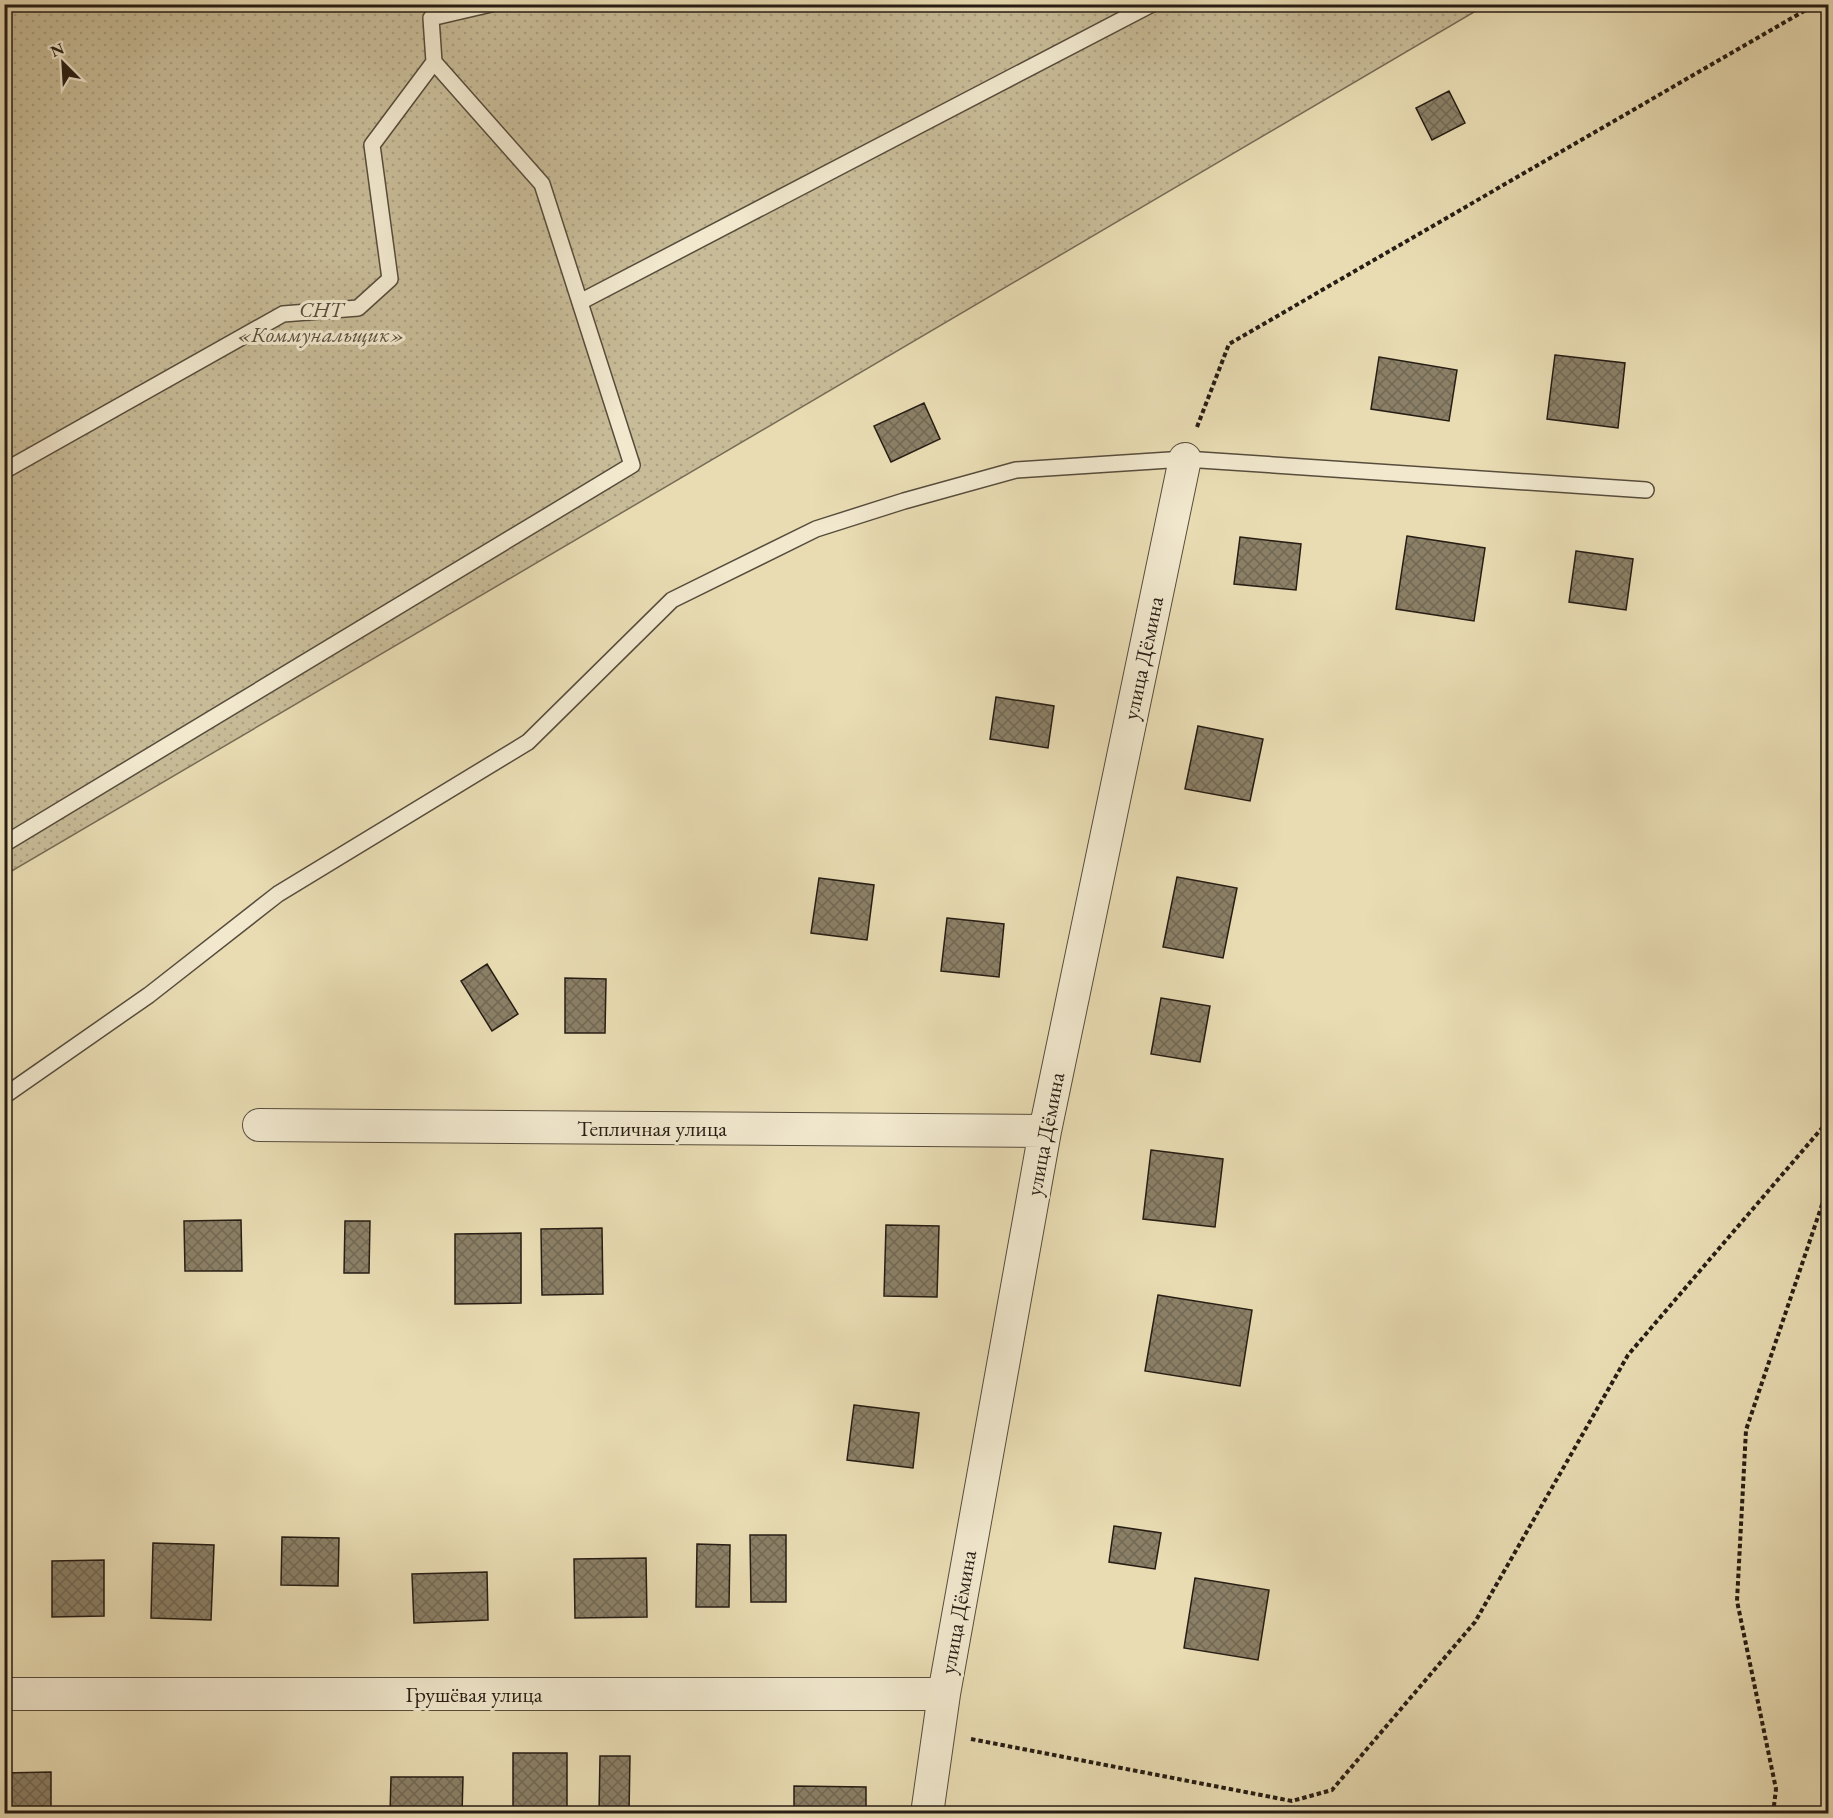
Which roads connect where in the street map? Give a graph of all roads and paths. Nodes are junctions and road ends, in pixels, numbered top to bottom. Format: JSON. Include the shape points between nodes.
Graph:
{"nodes":[{"id":1,"x":422,"y":4,"type":"edge"},
{"id":2,"x":491,"y":4,"type":"edge"},
{"id":3,"x":1152,"y":4,"type":"edge"},
{"id":4,"x":1816,"y":4,"type":"edge"},
{"id":5,"x":431,"y":18,"type":"junction"},
{"id":6,"x":434,"y":62,"type":"junction"},
{"id":7,"x":580,"y":302,"type":"junction"},
{"id":8,"x":1185,"y":459,"type":"junction"},
{"id":9,"x":4,"y":471,"type":"edge"},
{"id":10,"x":1646,"y":490,"type":"dead end"},
{"id":11,"x":4,"y":844,"type":"edge"},
{"id":12,"x":4,"y":1096,"type":"edge"},
{"id":13,"x":1828,"y":1121,"type":"edge"},
{"id":14,"x":259,"y":1125,"type":"dead end"},
{"id":15,"x":1045,"y":1131,"type":"junction"},
{"id":16,"x":1828,"y":1187,"type":"edge"},
{"id":17,"x":4,"y":1694,"type":"edge"},
{"id":18,"x":944,"y":1694,"type":"junction"},
{"id":19,"x":938,"y":1732,"type":"junction"},
{"id":20,"x":927,"y":1814,"type":"edge"},
{"id":21,"x":1773,"y":1814,"type":"edge"}],
"edges":[{"from":1,"to":5,"type":"lane"},
{"from":2,"to":5,"type":"lane"},
{"from":3,"to":7,"type":"lane"},
{"from":4,"to":8,"type":"path","via":[[1229,344]]},
{"from":5,"to":6,"type":"lane"},
{"from":6,"to":7,"type":"lane","via":[[542,184]]},
{"from":6,"to":9,"type":"lane","via":[[372,145],[390,279],[358,308],[283,314]]},
{"from":7,"to":11,"type":"lane","via":[[632,465]]},
{"from":8,"to":10,"type":"lane"},
{"from":8,"to":12,"type":"lane","via":[[1016,470],[816,529],[672,600],[528,742],[278,894],[149,995]]},
{"from":8,"to":15,"type":"street","name":"улица Дёмина"},
{"from":13,"to":19,"type":"path","via":[[1628,1355],[1474,1622],[1332,1790],[1292,1801]]},
{"from":14,"to":15,"type":"street","name":"Тепличная улица"},
{"from":15,"to":18,"type":"street","name":"улица Дёмина"},
{"from":16,"to":21,"type":"path","via":[[1746,1430],[1737,1601],[1776,1789]]},
{"from":17,"to":18,"type":"street","name":"Грушёвая улица"},
{"from":18,"to":19,"type":"street","name":"улица Дёмина"},
{"from":19,"to":20,"type":"street","name":"улица Дёмина"}]}
